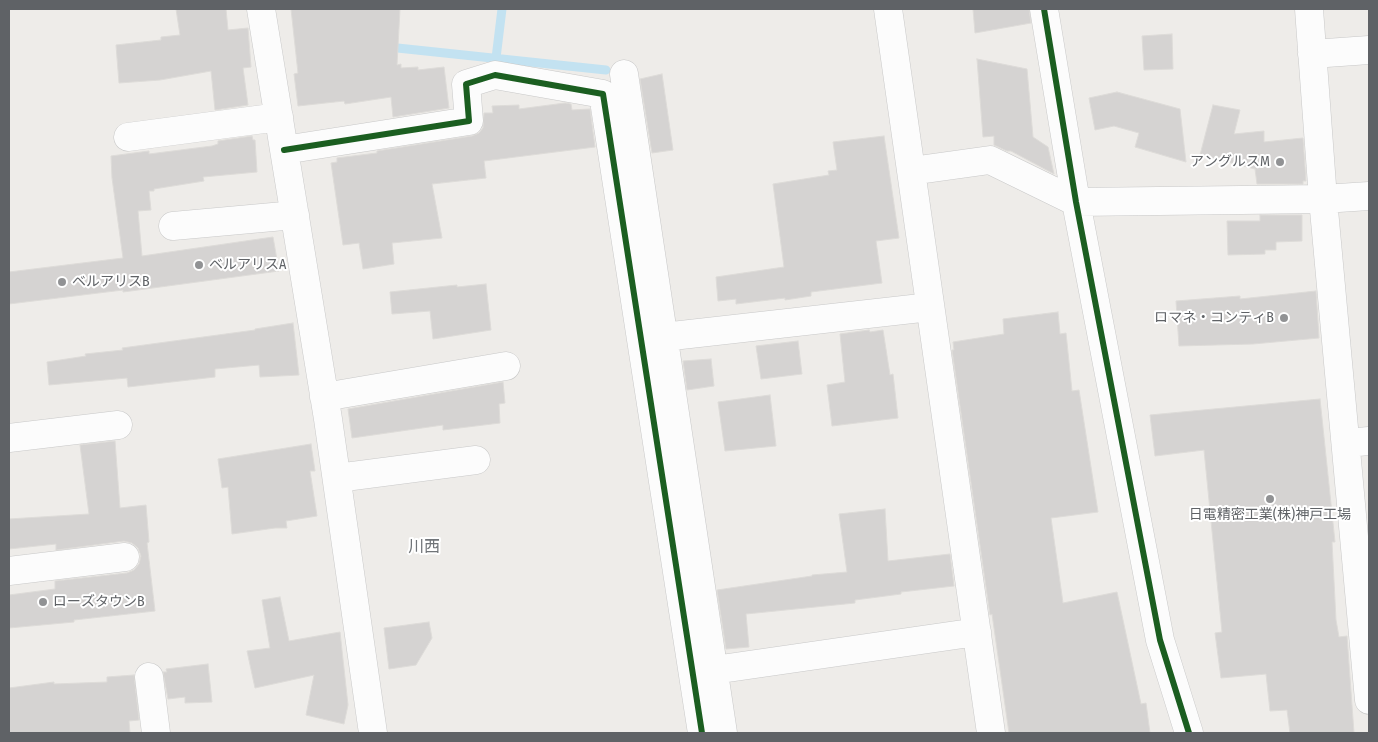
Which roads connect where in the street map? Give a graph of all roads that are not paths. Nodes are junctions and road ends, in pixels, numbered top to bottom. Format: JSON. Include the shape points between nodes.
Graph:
{"nodes":[{"id":1,"x":261,"y":9,"type":"edge"},
{"id":2,"x":888,"y":9,"type":"edge"},
{"id":3,"x":1044,"y":9,"type":"edge"},
{"id":4,"x":1309,"y":9,"type":"edge"},
{"id":5,"x":1369,"y":50,"type":"edge"},
{"id":6,"x":1312,"y":54,"type":"junction"},
{"id":7,"x":624,"y":74,"type":"dead end"},
{"id":8,"x":278,"y":117,"type":"junction"},
{"id":9,"x":128,"y":137,"type":"dead end"},
{"id":10,"x":284,"y":150,"type":"junction"},
{"id":11,"x":911,"y":171,"type":"junction"},
{"id":12,"x":1369,"y":196,"type":"edge"},
{"id":13,"x":1324,"y":199,"type":"junction"},
{"id":14,"x":1076,"y":202,"type":"junction"},
{"id":15,"x":295,"y":215,"type":"junction"},
{"id":16,"x":173,"y":226,"type":"dead end"},
{"id":17,"x":930,"y":306,"type":"junction"},
{"id":18,"x":663,"y":337,"type":"junction"},
{"id":19,"x":506,"y":366,"type":"dead end"},
{"id":20,"x":324,"y":397,"type":"junction"},
{"id":21,"x":118,"y":425,"type":"dead end"},
{"id":22,"x":9,"y":438,"type":"edge"},
{"id":23,"x":1358,"y":442,"type":"edge"},
{"id":24,"x":476,"y":460,"type":"dead end"},
{"id":25,"x":337,"y":478,"type":"junction"},
{"id":26,"x":125,"y":557,"type":"dead end"},
{"id":27,"x":9,"y":571,"type":"edge"},
{"id":28,"x":976,"y":632,"type":"junction"},
{"id":29,"x":714,"y":670,"type":"junction"},
{"id":30,"x":150,"y":677,"type":"dead end"},
{"id":31,"x":1369,"y":700,"type":"edge"},
{"id":32,"x":156,"y":733,"type":"edge"},
{"id":33,"x":373,"y":733,"type":"edge"},
{"id":34,"x":702,"y":733,"type":"edge"},
{"id":35,"x":723,"y":733,"type":"edge"},
{"id":36,"x":991,"y":733,"type":"edge"},
{"id":37,"x":1189,"y":733,"type":"edge"}],
"edges":[{"from":1,"to":8,"type":"street"},
{"from":2,"to":11,"type":"street"},
{"from":3,"to":14,"type":"street"},
{"from":4,"to":6,"type":"street"},
{"from":5,"to":6,"type":"street"},
{"from":6,"to":13,"type":"street"},
{"from":7,"to":18,"type":"street"},
{"from":8,"to":9,"type":"street"},
{"from":8,"to":10,"type":"street"},
{"from":10,"to":15,"type":"street"},
{"from":10,"to":34,"type":"street","via":[[469,121],[466,84],[495,75],[603,94]]},
{"from":11,"to":14,"type":"street","via":[[990,160]]},
{"from":11,"to":17,"type":"street"},
{"from":12,"to":13,"type":"street"},
{"from":13,"to":14,"type":"street"},
{"from":13,"to":23,"type":"street"},
{"from":14,"to":37,"type":"street","via":[[1160,640]]},
{"from":15,"to":16,"type":"street"},
{"from":15,"to":20,"type":"street"},
{"from":17,"to":18,"type":"street"},
{"from":17,"to":28,"type":"street"},
{"from":18,"to":29,"type":"street"},
{"from":19,"to":20,"type":"street"},
{"from":20,"to":25,"type":"street"},
{"from":21,"to":22,"type":"street"},
{"from":23,"to":31,"type":"street"},
{"from":24,"to":25,"type":"street"},
{"from":25,"to":33,"type":"street"},
{"from":26,"to":27,"type":"street"},
{"from":28,"to":29,"type":"street"},
{"from":28,"to":36,"type":"street"},
{"from":29,"to":35,"type":"street"},
{"from":30,"to":32,"type":"street"}]}
